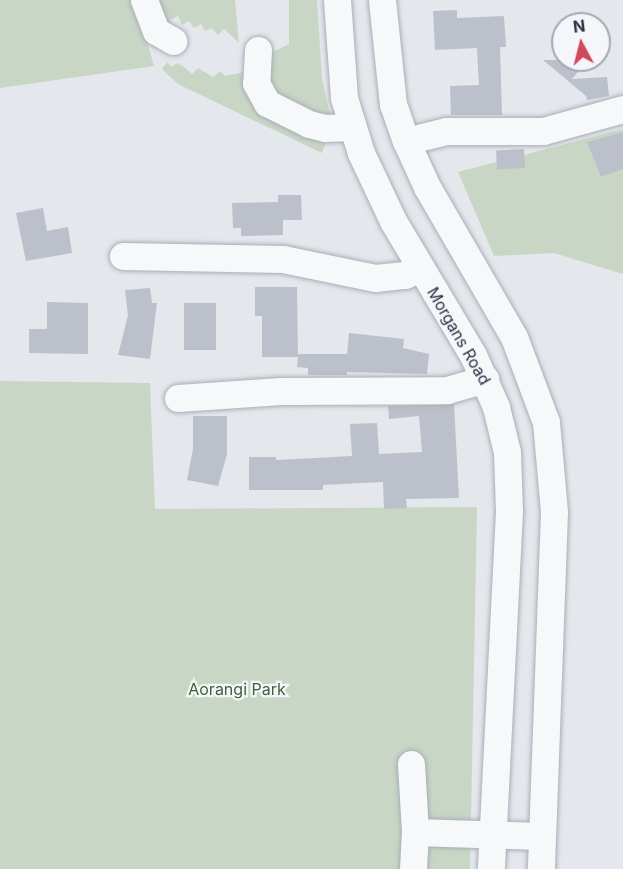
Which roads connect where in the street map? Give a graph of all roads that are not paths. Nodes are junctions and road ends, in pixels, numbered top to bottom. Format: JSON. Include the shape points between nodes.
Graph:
{"nodes":[{"id":1,"x":144,"y":0,"type":"edge"},
{"id":2,"x":337,"y":0,"type":"edge"},
{"id":3,"x":382,"y":0,"type":"edge"},
{"id":4,"x":173,"y":41,"type":"dead end"},
{"id":5,"x":250,"y":60,"type":"dead end"},
{"id":6,"x":623,"y":109,"type":"edge"},
{"id":7,"x":352,"y":127,"type":"junction"},
{"id":8,"x":406,"y":141,"type":"junction"},
{"id":9,"x":123,"y":256,"type":"dead end"},
{"id":10,"x":420,"y":268,"type":"junction"},
{"id":11,"x":485,"y":379,"type":"junction"},
{"id":12,"x":178,"y":398,"type":"dead end"},
{"id":13,"x":411,"y":764,"type":"dead end"},
{"id":14,"x":415,"y":832,"type":"junction"},
{"id":15,"x":491,"y":835,"type":"junction"},
{"id":16,"x":541,"y":836,"type":"junction"},
{"id":17,"x":413,"y":869,"type":"edge"},
{"id":18,"x":491,"y":869,"type":"edge"},
{"id":19,"x":541,"y":869,"type":"edge"}],
"edges":[{"from":1,"to":4,"type":"street","via":[[156,31]]},
{"from":2,"to":7,"type":"street","name":"Morgans Road","via":[[340,70]]},
{"from":3,"to":8,"type":"street","via":[[390,84]]},
{"from":5,"to":7,"type":"street","via":[[260,94],[277,111],[325,128]]},
{"from":6,"to":8,"type":"street","via":[[543,131],[446,131]]},
{"from":7,"to":10,"type":"street","name":"Morgans Road","via":[[372,182]]},
{"from":8,"to":16,"type":"street","via":[[427,187],[514,337],[546,422],[554,512]]},
{"from":9,"to":10,"type":"street","via":[[283,259],[375,278],[405,275]]},
{"from":10,"to":11,"type":"street","name":"Morgans Road"},
{"from":11,"to":12,"type":"street","via":[[447,390],[270,391]]},
{"from":11,"to":15,"type":"street","name":"Morgans Road","via":[[501,425],[510,482]]},
{"from":13,"to":14,"type":"street"},
{"from":14,"to":15,"type":"street"},
{"from":14,"to":17,"type":"street"},
{"from":15,"to":16,"type":"street"},
{"from":15,"to":18,"type":"street","name":"Morgans Road"},
{"from":16,"to":19,"type":"street"}]}
